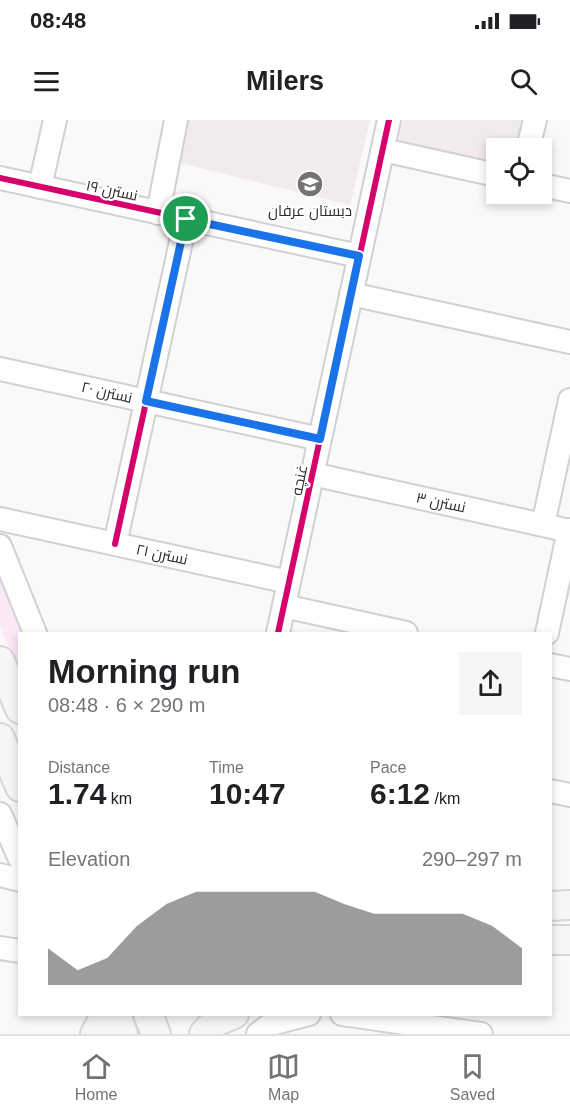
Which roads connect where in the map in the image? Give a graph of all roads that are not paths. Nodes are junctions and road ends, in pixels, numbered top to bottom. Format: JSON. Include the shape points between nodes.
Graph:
{"nodes":[{"id":1,"x":55,"y":120,"type":"edge"},
{"id":2,"x":176,"y":120,"type":"edge"},
{"id":3,"x":389,"y":120,"type":"edge"},
{"id":4,"x":535,"y":120,"type":"edge"},
{"id":5,"x":530,"y":138,"type":"edge"},
{"id":6,"x":382,"y":150,"type":"junction"},
{"id":7,"x":486,"y":173,"type":"edge"},
{"id":8,"x":0,"y":178,"type":"edge"},
{"id":9,"x":40,"y":187,"type":"junction"},
{"id":10,"x":552,"y":187,"type":"edge"},
{"id":11,"x":570,"y":191,"type":"edge"},
{"id":12,"x":158,"y":213,"type":"junction"},
{"id":13,"x":186,"y":219,"type":"junction"},
{"id":14,"x":359,"y":256,"type":"junction"},
{"id":15,"x":351,"y":294,"type":"junction"},
{"id":16,"x":570,"y":342,"type":"edge"},
{"id":17,"x":0,"y":369,"type":"edge"},
{"id":18,"x":570,"y":400,"type":"edge"},
{"id":19,"x":146,"y":401,"type":"junction"},
{"id":20,"x":320,"y":439,"type":"junction"},
{"id":21,"x":312,"y":474,"type":"junction"},
{"id":22,"x":0,"y":519,"type":"edge"},
{"id":23,"x":543,"y":525,"type":"junction"},
{"id":24,"x":570,"y":531,"type":"edge"},
{"id":25,"x":115,"y":544,"type":"junction"},
{"id":26,"x":0,"y":546,"type":"edge"},
{"id":27,"x":289,"y":582,"type":"junction"},
{"id":28,"x":284,"y":606,"type":"junction"},
{"id":29,"x":35,"y":632,"type":"edge"},
{"id":30,"x":278,"y":632,"type":"edge"},
{"id":31,"x":401,"y":632,"type":"edge"},
{"id":32,"x":547,"y":632,"type":"edge"},
{"id":33,"x":0,"y":661,"type":"edge"},
{"id":34,"x":552,"y":665,"type":"edge"},
{"id":35,"x":570,"y":669,"type":"edge"},
{"id":36,"x":18,"y":704,"type":"edge"},
{"id":37,"x":0,"y":738,"type":"edge"},
{"id":38,"x":18,"y":782,"type":"edge"},
{"id":39,"x":552,"y":791,"type":"edge"},
{"id":40,"x":570,"y":795,"type":"edge"},
{"id":41,"x":0,"y":814,"type":"edge"},
{"id":42,"x":18,"y":854,"type":"edge"},
{"id":43,"x":0,"y":875,"type":"edge"},
{"id":44,"x":18,"y":880,"type":"edge"},
{"id":45,"x":570,"y":905,"type":"edge"},
{"id":46,"x":552,"y":906,"type":"edge"},
{"id":47,"x":552,"y":940,"type":"edge"},
{"id":48,"x":570,"y":940,"type":"edge"},
{"id":49,"x":0,"y":948,"type":"edge"},
{"id":50,"x":18,"y":951,"type":"edge"},
{"id":51,"x":105,"y":1016,"type":"edge"},
{"id":52,"x":117,"y":1016,"type":"edge"},
{"id":53,"x":149,"y":1016,"type":"edge"},
{"id":54,"x":229,"y":1016,"type":"edge"},
{"id":55,"x":301,"y":1016,"type":"edge"},
{"id":56,"x":356,"y":1016,"type":"edge"},
{"id":57,"x":95,"y":1034,"type":"edge"},
{"id":58,"x":123,"y":1034,"type":"edge"},
{"id":59,"x":156,"y":1034,"type":"edge"},
{"id":60,"x":204,"y":1034,"type":"edge"},
{"id":61,"x":258,"y":1034,"type":"edge"},
{"id":62,"x":481,"y":1034,"type":"edge"}],
"edges":[{"from":1,"to":9,"type":"street"},
{"from":2,"to":12,"type":"street"},
{"from":3,"to":6,"type":"street","name":"غنچه"},
{"from":4,"to":5,"type":"street"},
{"from":6,"to":7,"type":"street"},
{"from":6,"to":14,"type":"street","name":"غنچه"},
{"from":8,"to":9,"type":"street","name":"نسترن ۱۹"},
{"from":9,"to":12,"type":"street","name":"نسترن ۱۹"},
{"from":10,"to":11,"type":"street"},
{"from":12,"to":13,"type":"street","name":"نسترن ۱۹"},
{"from":13,"to":14,"type":"street","name":"نسترن ۱۹"},
{"from":13,"to":19,"type":"street"},
{"from":14,"to":15,"type":"street","name":"غنچه"},
{"from":15,"to":16,"type":"street"},
{"from":15,"to":20,"type":"street","name":"غنچه"},
{"from":17,"to":19,"type":"street","name":"نسترن ۲۰"},
{"from":18,"to":23,"type":"street"},
{"from":19,"to":20,"type":"street","name":"نسترن ۲۰"},
{"from":19,"to":25,"type":"street"},
{"from":20,"to":21,"type":"street","name":"غنچه"},
{"from":21,"to":23,"type":"street","name":"نسترن ۳"},
{"from":21,"to":27,"type":"street","name":"غنچه"},
{"from":22,"to":25,"type":"street","name":"نسترن ۲۱"},
{"from":23,"to":24,"type":"street","name":"نسترن ۳"},
{"from":24,"to":32,"type":"street"},
{"from":25,"to":27,"type":"street","name":"نسترن ۲۱"},
{"from":26,"to":29,"type":"street"},
{"from":27,"to":28,"type":"street","name":"غنچه"},
{"from":28,"to":30,"type":"street","name":"غنچه"},
{"from":28,"to":31,"type":"street"},
{"from":33,"to":36,"type":"main road"},
{"from":34,"to":35,"type":"street"},
{"from":37,"to":38,"type":"main road"},
{"from":39,"to":40,"type":"street"},
{"from":41,"to":42,"type":"street"},
{"from":43,"to":44,"type":"street"},
{"from":45,"to":46,"type":"main road"},
{"from":47,"to":48,"type":"main road"},
{"from":49,"to":50,"type":"street"},
{"from":51,"to":57,"type":"main road"},
{"from":52,"to":58,"type":"main road"},
{"from":53,"to":59,"type":"main road"},
{"from":54,"to":60,"type":"main road","via":[[215,1022]]},
{"from":55,"to":61,"type":"street","via":[[271,1024]]},
{"from":56,"to":62,"type":"street"}]}
